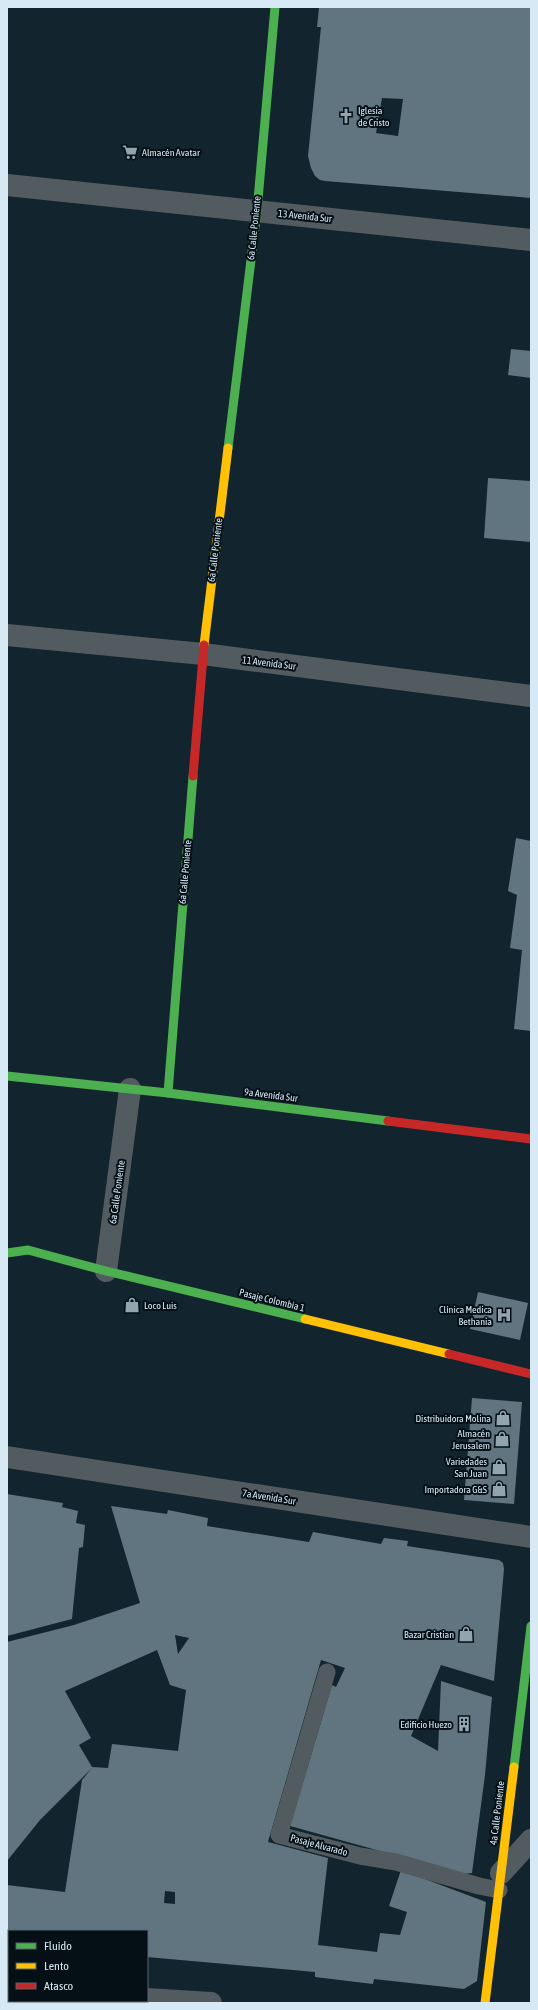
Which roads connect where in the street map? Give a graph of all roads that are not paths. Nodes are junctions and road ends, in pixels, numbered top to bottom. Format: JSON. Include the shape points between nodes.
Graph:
{"nodes":[{"id":1,"x":275,"y":7,"type":"edge"},
{"id":2,"x":7,"y":185,"type":"edge"},
{"id":3,"x":257,"y":211,"type":"junction"},
{"id":4,"x":531,"y":240,"type":"edge"},
{"id":5,"x":7,"y":635,"type":"edge"},
{"id":6,"x":202,"y":654,"type":"junction"},
{"id":7,"x":531,"y":696,"type":"edge"},
{"id":8,"x":7,"y":1076,"type":"edge"},
{"id":9,"x":130,"y":1089,"type":"junction"},
{"id":10,"x":168,"y":1093,"type":"junction"},
{"id":11,"x":531,"y":1139,"type":"edge"},
{"id":12,"x":7,"y":1253,"type":"edge"},
{"id":13,"x":106,"y":1271,"type":"junction"},
{"id":14,"x":531,"y":1374,"type":"edge"},
{"id":15,"x":7,"y":1457,"type":"edge"},
{"id":16,"x":531,"y":1537,"type":"edge"},
{"id":17,"x":531,"y":1626,"type":"edge"},
{"id":18,"x":327,"y":1672,"type":"dead end"},
{"id":19,"x":531,"y":1840,"type":"edge"},
{"id":20,"x":500,"y":1881,"type":"junction"},
{"id":21,"x":148,"y":1999,"type":"edge"},
{"id":22,"x":211,"y":2003,"type":"edge"},
{"id":23,"x":485,"y":2003,"type":"edge"}],
"edges":[{"from":1,"to":3,"type":"street","name":"6a Calle Poniente"},
{"from":2,"to":3,"type":"street","name":"13 Avenida Sur"},
{"from":3,"to":4,"type":"street","name":"13 Avenida Sur"},
{"from":3,"to":6,"type":"street","name":"6a Calle Poniente"},
{"from":5,"to":6,"type":"street","name":"11 Avenida Sur"},
{"from":6,"to":7,"type":"street","name":"11 Avenida Sur"},
{"from":6,"to":10,"type":"street","name":"6a Calle Poniente"},
{"from":8,"to":9,"type":"street","name":"9a Avenida Sur"},
{"from":9,"to":10,"type":"street","name":"9a Avenida Sur"},
{"from":9,"to":13,"type":"street","name":"6a Calle Poniente"},
{"from":10,"to":11,"type":"street","name":"9a Avenida Sur"},
{"from":12,"to":13,"type":"street","name":"Pasaje Colombia 1","via":[[28,1250]]},
{"from":13,"to":14,"type":"street","name":"Pasaje Colombia 1"},
{"from":15,"to":16,"type":"street","name":"7a Avenida Sur"},
{"from":17,"to":20,"type":"street","name":"4a Calle Poniente"},
{"from":18,"to":20,"type":"lane","name":"Pasaje Alvarado","via":[[279,1835],[360,1856],[396,1862],[479,1886]]},
{"from":19,"to":20,"type":"street"},
{"from":20,"to":23,"type":"street","name":"4a Calle Poniente"},
{"from":21,"to":22,"type":"street"}]}
